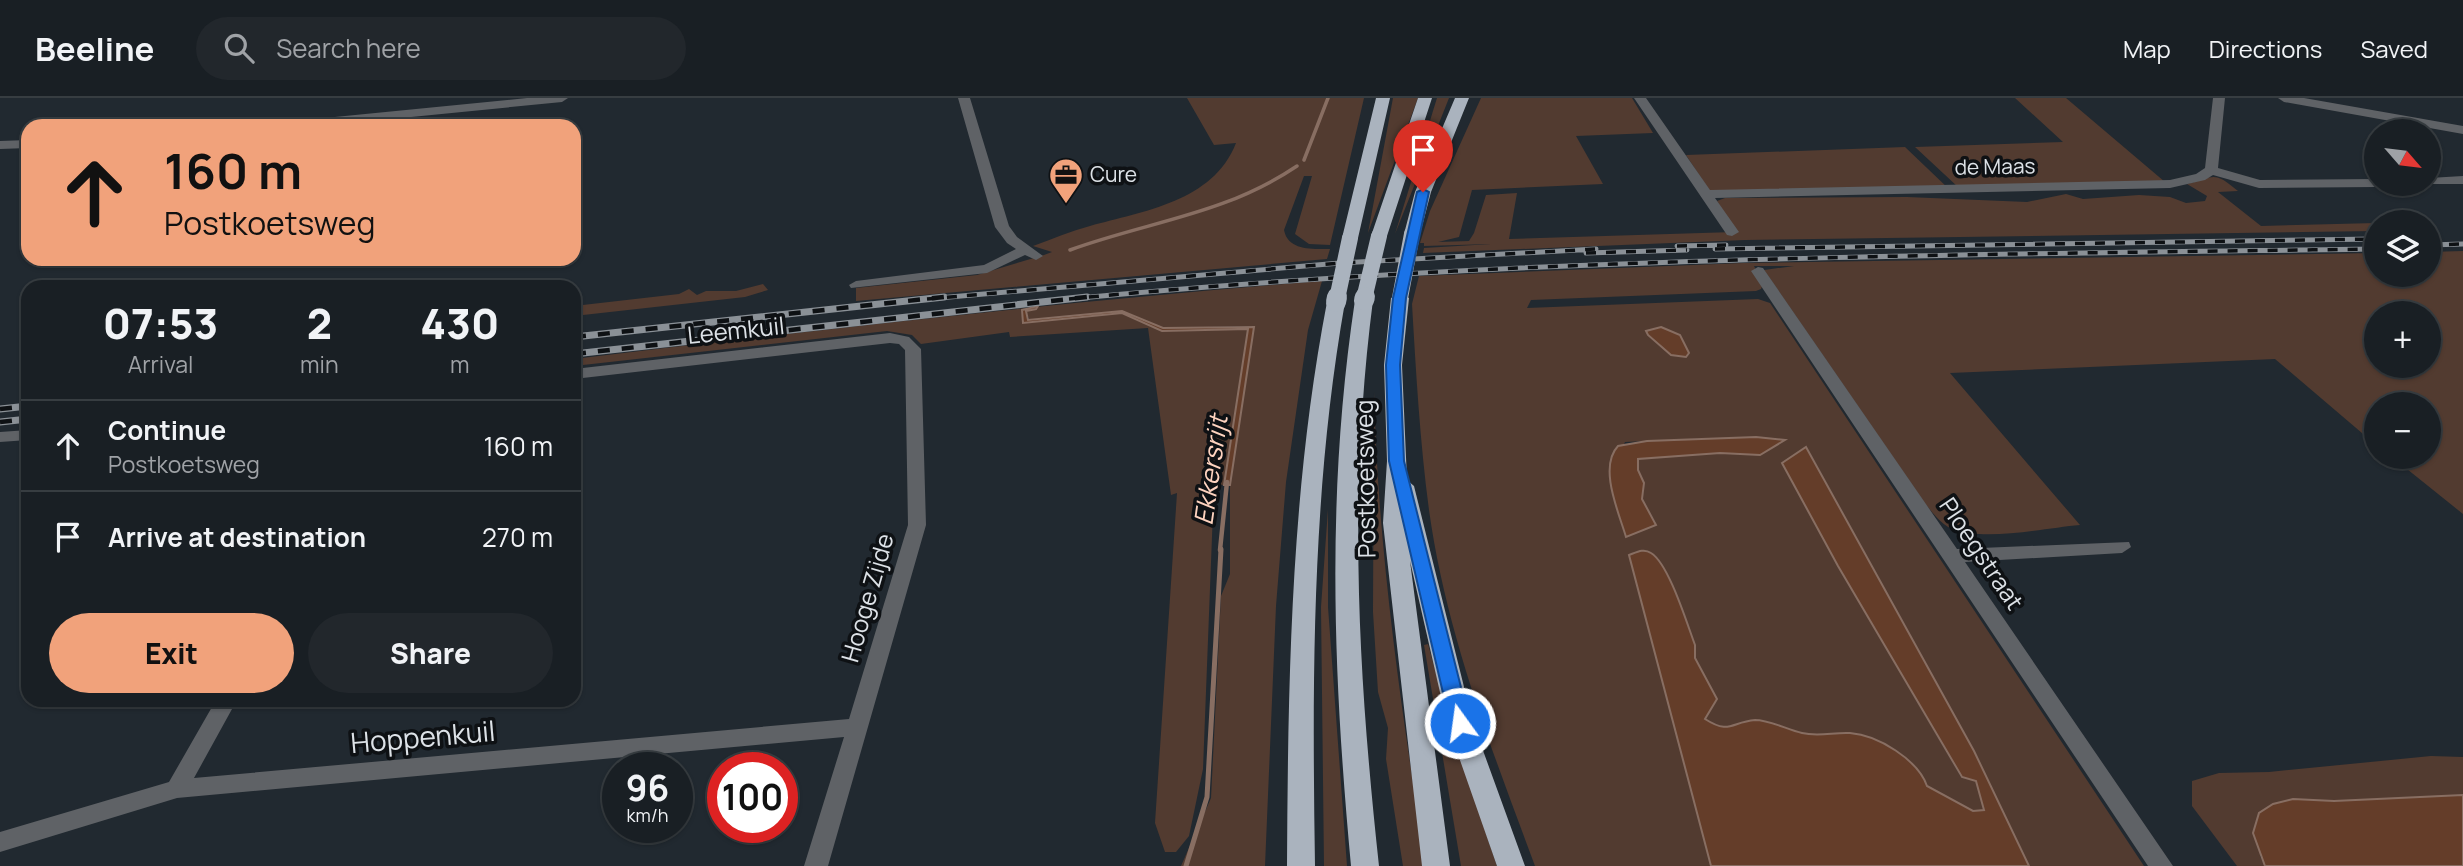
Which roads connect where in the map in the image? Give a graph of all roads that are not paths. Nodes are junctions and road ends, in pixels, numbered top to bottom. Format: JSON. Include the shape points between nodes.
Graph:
{"nodes":[{"id":1,"x":562,"y":98,"type":"edge"},
{"id":2,"x":964,"y":98,"type":"edge"},
{"id":3,"x":1383,"y":98,"type":"edge"},
{"id":4,"x":1425,"y":98,"type":"edge"},
{"id":5,"x":1640,"y":98,"type":"edge"},
{"id":6,"x":2219,"y":98,"type":"edge"},
{"id":7,"x":2284,"y":98,"type":"edge"},
{"id":8,"x":1462,"y":101,"type":"edge"},
{"id":9,"x":354,"y":119,"type":"edge"},
{"id":10,"x":2462,"y":132,"type":"edge"},
{"id":11,"x":21,"y":144,"type":"edge"},
{"id":12,"x":0,"y":145,"type":"edge"},
{"id":13,"x":2211,"y":170,"type":"junction"},
{"id":14,"x":2463,"y":180,"type":"edge"},
{"id":15,"x":2441,"y":181,"type":"edge"},
{"id":16,"x":2364,"y":183,"type":"edge"},
{"id":17,"x":1704,"y":194,"type":"junction"},
{"id":18,"x":1732,"y":232,"type":"dead end"},
{"id":19,"x":1758,"y":271,"type":"dead end"},
{"id":20,"x":856,"y":285,"type":"dead end"},
{"id":21,"x":904,"y":340,"type":"joint"},
{"id":22,"x":581,"y":373,"type":"edge"},
{"id":23,"x":21,"y":436,"type":"edge"},
{"id":24,"x":0,"y":437,"type":"edge"},
{"id":25,"x":1397,"y":461,"type":"junction"},
{"id":26,"x":2122,"y":547,"type":"dead end"},
{"id":27,"x":1954,"y":556,"type":"junction"},
{"id":28,"x":223,"y":707,"type":"edge"},
{"id":29,"x":858,"y":727,"type":"junction"},
{"id":30,"x":177,"y":789,"type":"junction"},
{"id":31,"x":1359,"y":810,"type":"junction"},
{"id":32,"x":0,"y":842,"type":"edge"},
{"id":33,"x":816,"y":866,"type":"edge"},
{"id":34,"x":1301,"y":866,"type":"edge"},
{"id":35,"x":1365,"y":866,"type":"edge"},
{"id":36,"x":1378,"y":866,"type":"edge"},
{"id":37,"x":1436,"y":866,"type":"edge"},
{"id":38,"x":1511,"y":866,"type":"edge"},
{"id":39,"x":2161,"y":866,"type":"edge"}],
"edges":[{"from":1,"to":9,"type":"street"},
{"from":2,"to":20,"type":"street","via":[[1006,234],[1030,253],[987,269]]},
{"from":3,"to":34,"type":"highway","name":"Postkoetsweg","bridge":true,"via":[[1322,365],[1305,556]]},
{"from":4,"to":31,"type":"highway","name":"Postkoetsweg","bridge":true,"via":[[1378,236],[1353,364],[1342,508],[1349,696]]},
{"from":5,"to":17,"type":"street"},
{"from":6,"to":13,"type":"street"},
{"from":7,"to":10,"type":"street"},
{"from":8,"to":25,"type":"highway","name":"Postkoetsweg","bridge":true,"via":[[1423,192],[1399,298],[1393,365]]},
{"from":11,"to":12,"type":"street"},
{"from":13,"to":16,"type":"street","via":[[2259,184]]},
{"from":13,"to":17,"type":"street","name":"de Maas","via":[[2170,184],[2142,186]]},
{"from":14,"to":15,"type":"street"},
{"from":17,"to":18,"type":"street"},
{"from":19,"to":27,"type":"street","name":"Ploegstraat","via":[[1765,292]]},
{"from":21,"to":22,"type":"street","name":"Leemkuil"},
{"from":21,"to":29,"type":"street","name":"Hooge Zijde","via":[[913,349],[916,525]]},
{"from":23,"to":24,"type":"street"},
{"from":25,"to":37,"type":"highway","name":"Postkoetsweg","via":[[1394,523]]},
{"from":25,"to":38,"type":"highway","via":[[1460,723]]},
{"from":26,"to":27,"type":"street"},
{"from":27,"to":39,"type":"street","name":"Ploegstraat"},
{"from":28,"to":30,"type":"street"},
{"from":29,"to":30,"type":"street","name":"Hoppenkuil"},
{"from":29,"to":33,"type":"street","name":"Hooge Zijde"},
{"from":30,"to":32,"type":"street","name":"Hoppenkuil"},
{"from":31,"to":35,"type":"highway","name":"Postkoetsweg"},
{"from":31,"to":36,"type":"highway","name":"Postkoetsweg"}]}
